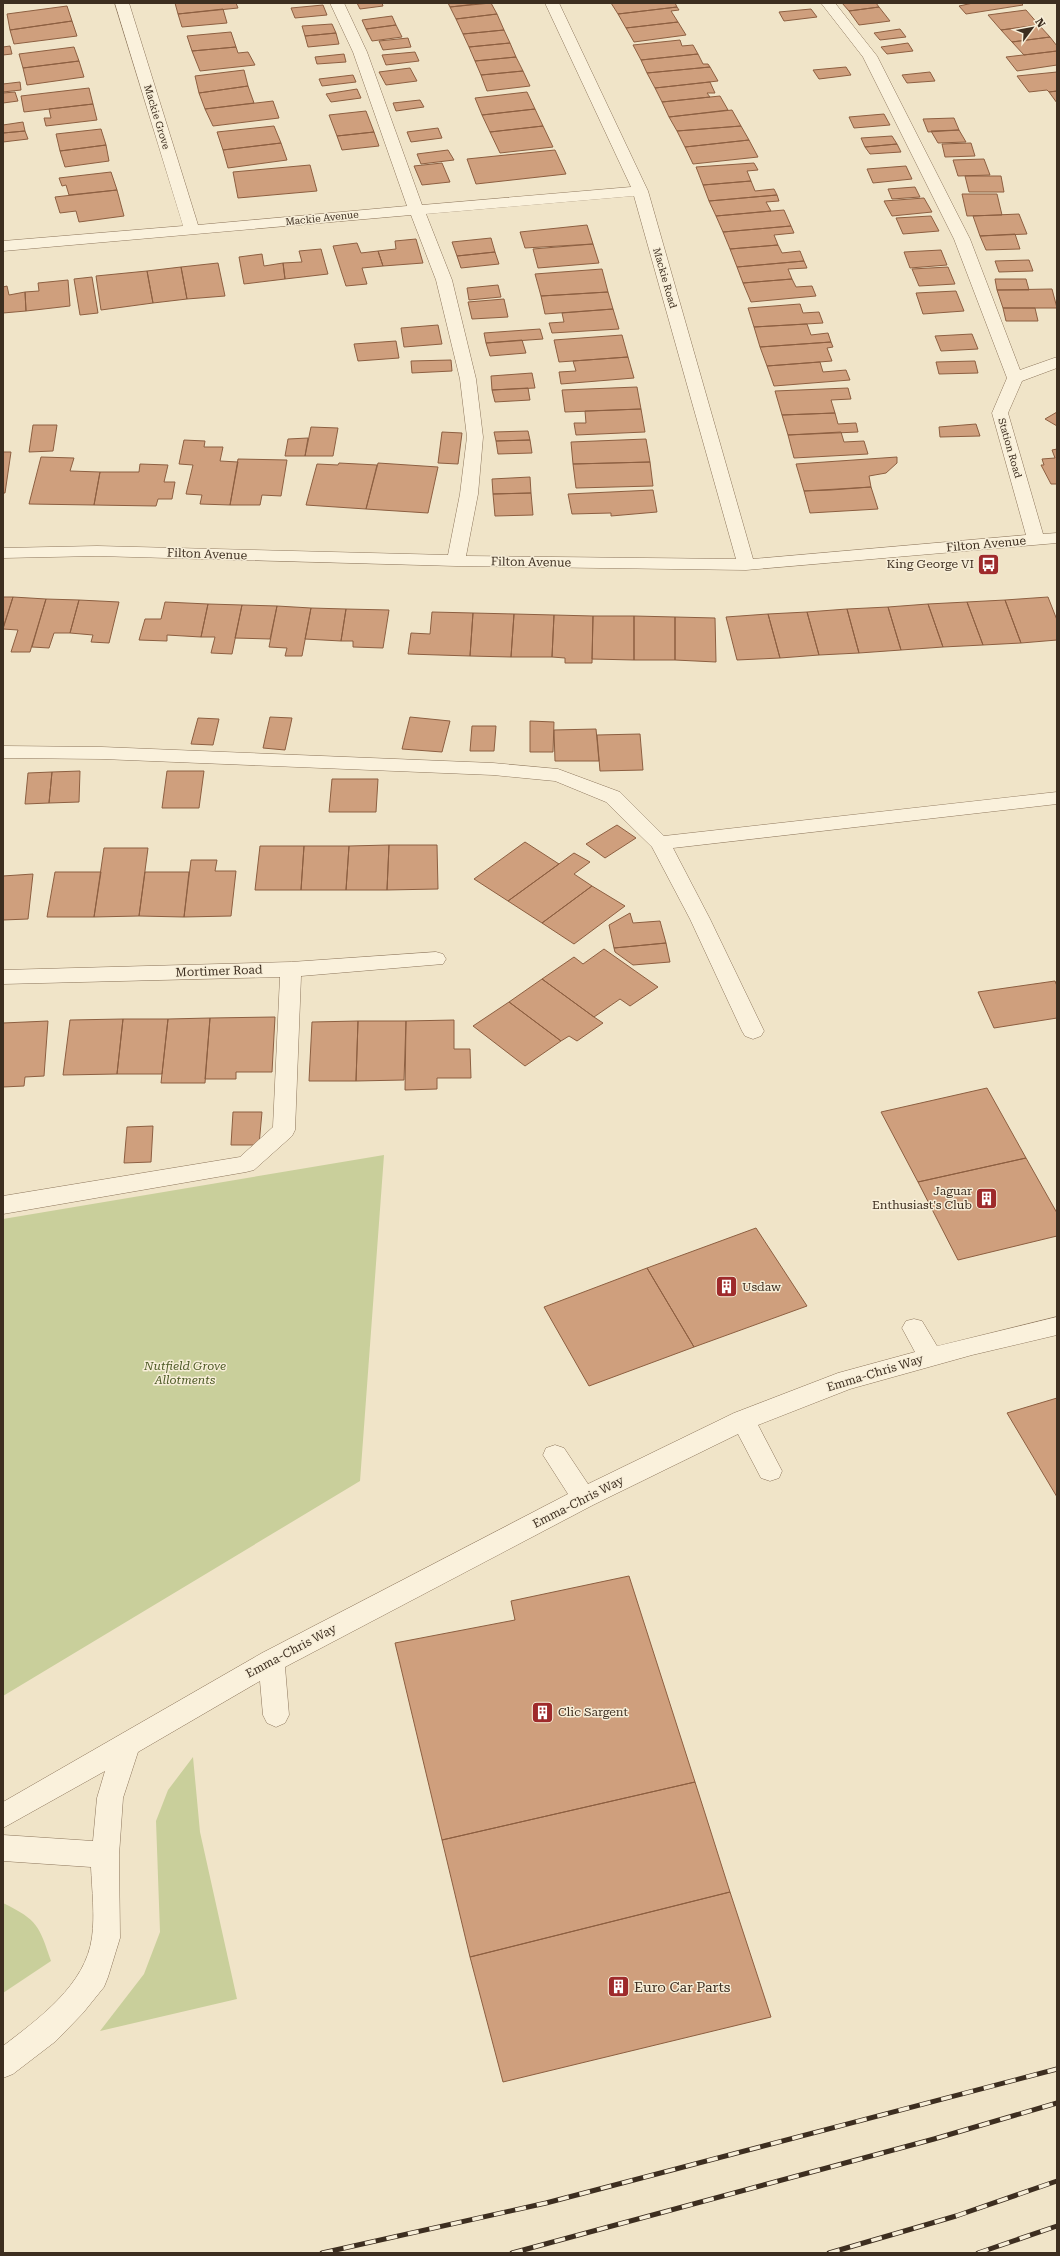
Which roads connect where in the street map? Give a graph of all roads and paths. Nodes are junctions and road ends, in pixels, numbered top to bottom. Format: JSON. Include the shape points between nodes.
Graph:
{"nodes":[{"id":1,"x":122,"y":3,"type":"edge"},
{"id":2,"x":337,"y":3,"type":"edge"},
{"id":3,"x":552,"y":3,"type":"edge"},
{"id":4,"x":828,"y":3,"type":"edge"},
{"id":5,"x":640,"y":192,"type":"junction"},
{"id":6,"x":416,"y":209,"type":"junction"},
{"id":7,"x":192,"y":230,"type":"junction"},
{"id":8,"x":3,"y":246,"type":"edge"},
{"id":9,"x":1057,"y":362,"type":"edge"},
{"id":10,"x":1016,"y":378,"type":"junction"},
{"id":11,"x":1057,"y":538,"type":"edge"},
{"id":12,"x":1036,"y":539,"type":"junction"},
{"id":13,"x":3,"y":553,"type":"edge"},
{"id":14,"x":456,"y":561,"type":"junction"},
{"id":15,"x":746,"y":565,"type":"junction"},
{"id":16,"x":3,"y":752,"type":"edge"},
{"id":17,"x":1057,"y":798,"type":"edge"},
{"id":18,"x":660,"y":843,"type":"junction"},
{"id":19,"x":436,"y":959,"type":"dead end"},
{"id":20,"x":291,"y":969,"type":"junction"},
{"id":21,"x":3,"y":977,"type":"edge"},
{"id":22,"x":753,"y":1031,"type":"dead end"},
{"id":23,"x":3,"y":1204,"type":"edge"},
{"id":24,"x":1057,"y":1326,"type":"edge"},
{"id":25,"x":914,"y":1328,"type":"dead end"},
{"id":26,"x":930,"y":1356,"type":"junction"},
{"id":27,"x":743,"y":1420,"type":"junction"},
{"id":28,"x":555,"y":1455,"type":"dead end"},
{"id":29,"x":770,"y":1471,"type":"dead end"},
{"id":30,"x":584,"y":1498,"type":"junction"},
{"id":31,"x":271,"y":1661,"type":"junction"},
{"id":32,"x":276,"y":1715,"type":"dead end"},
{"id":33,"x":127,"y":1744,"type":"junction"},
{"id":34,"x":3,"y":1816,"type":"edge"},
{"id":35,"x":3,"y":1848,"type":"edge"},
{"id":36,"x":105,"y":1855,"type":"junction"},
{"id":37,"x":3,"y":2064,"type":"edge"}],
"edges":[{"from":1,"to":7,"type":"street","name":"Mackie Grove"},
{"from":2,"to":6,"type":"street","via":[[360,52]]},
{"from":3,"to":5,"type":"street","name":"Mackie Road"},
{"from":4,"to":10,"type":"street","via":[[870,56],[962,239]]},
{"from":5,"to":6,"type":"street","name":"Mackie Avenue"},
{"from":5,"to":15,"type":"street","name":"Mackie Road"},
{"from":6,"to":7,"type":"street","name":"Mackie Avenue"},
{"from":6,"to":14,"type":"street","via":[[444,280],[468,379],[475,437],[469,494]]},
{"from":7,"to":8,"type":"street","name":"Mackie Avenue"},
{"from":9,"to":10,"type":"street"},
{"from":10,"to":12,"type":"street","name":"Station Road","via":[[1000,413]]},
{"from":11,"to":12,"type":"street","name":"Filton Avenue"},
{"from":12,"to":15,"type":"street","name":"Filton Avenue"},
{"from":13,"to":14,"type":"street","name":"Filton Avenue","via":[[97,551]]},
{"from":14,"to":15,"type":"street","name":"Filton Avenue"},
{"from":16,"to":18,"type":"street","via":[[102,753],[469,768],[558,775],[613,797]]},
{"from":17,"to":18,"type":"street"},
{"from":18,"to":22,"type":"street","via":[[700,919]]},
{"from":19,"to":20,"type":"street","name":"Mortimer Road"},
{"from":20,"to":21,"type":"street","name":"Mortimer Road"},
{"from":20,"to":23,"type":"street","via":[[284,1130],[246,1164]]},
{"from":24,"to":26,"type":"street","name":"Emma-Chris Way"},
{"from":25,"to":26,"type":"street"},
{"from":26,"to":27,"type":"street","name":"Emma-Chris Way","via":[[846,1380]]},
{"from":27,"to":29,"type":"street"},
{"from":27,"to":30,"type":"street","name":"Emma-Chris Way"},
{"from":28,"to":30,"type":"street"},
{"from":30,"to":31,"type":"street","name":"Emma-Chris Way"},
{"from":31,"to":32,"type":"street"},
{"from":31,"to":33,"type":"street","name":"Emma-Chris Way"},
{"from":33,"to":34,"type":"street","name":"Emma-Chris Way"},
{"from":33,"to":36,"type":"street","via":[[110,1798]]},
{"from":35,"to":36,"type":"street"},
{"from":36,"to":37,"type":"street","via":[[106,1938],[94,1977],[74,2003],[46,2031]]}]}
